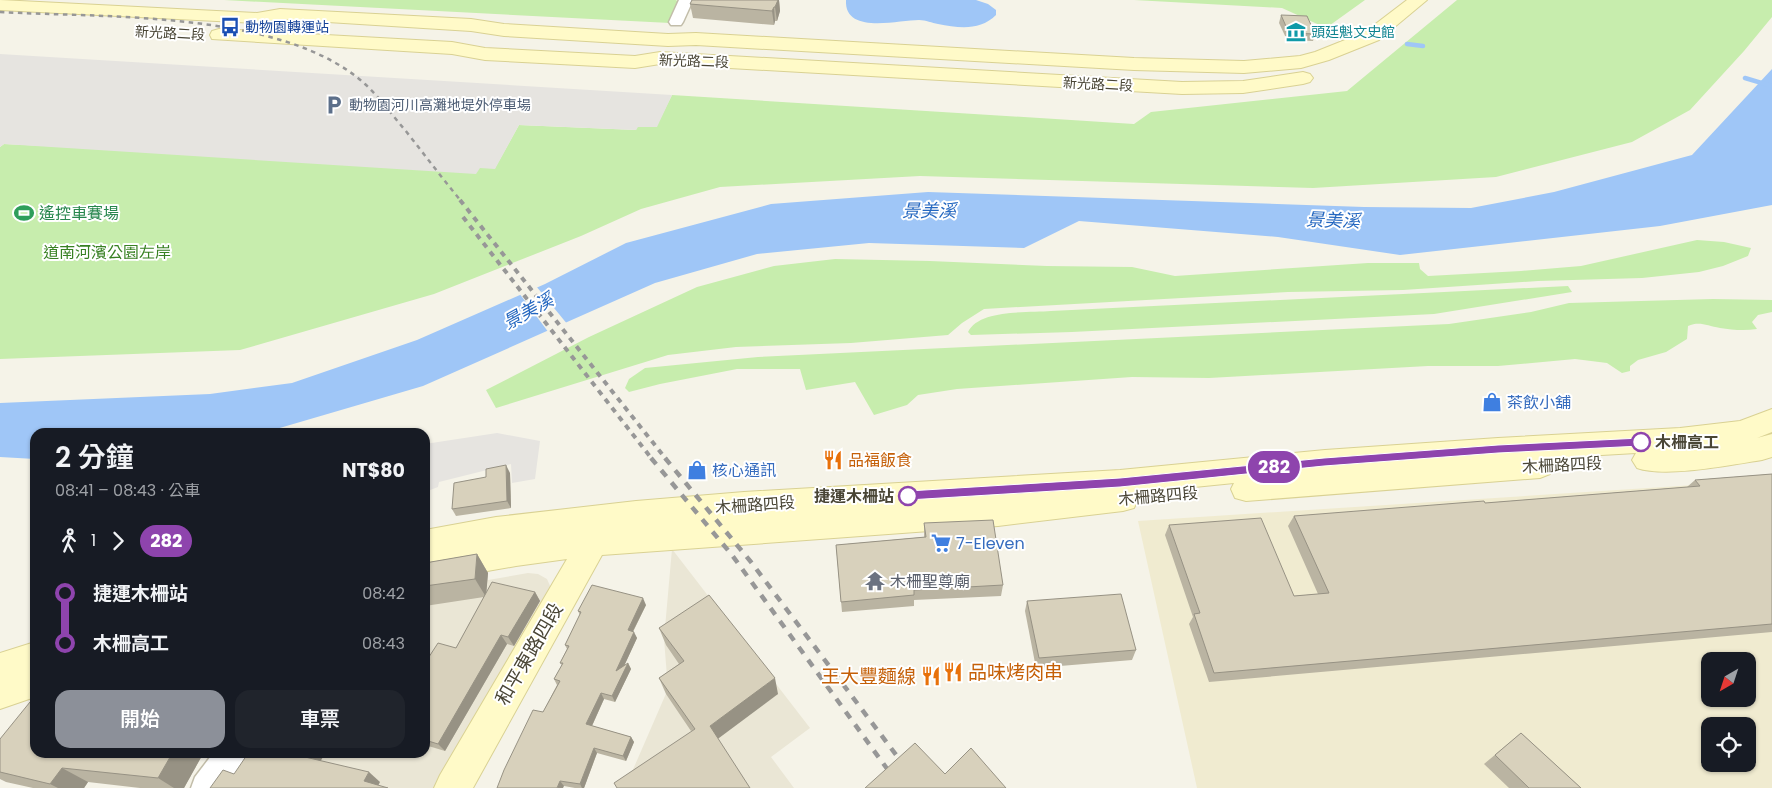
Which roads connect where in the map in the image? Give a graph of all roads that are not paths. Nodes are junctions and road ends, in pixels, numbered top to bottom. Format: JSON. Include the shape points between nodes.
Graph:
{"nodes":[{"id":1,"x":686,"y":0,"type":"edge"},
{"id":2,"x":1418,"y":0,"type":"edge"},
{"id":3,"x":0,"y":5,"type":"edge"},
{"id":4,"x":676,"y":22,"type":"dead end"},
{"id":5,"x":197,"y":34,"type":"dead end"},
{"id":6,"x":1372,"y":36,"type":"junction"},
{"id":7,"x":1174,"y":65,"type":"junction"},
{"id":8,"x":1180,"y":88,"type":"junction"},
{"id":9,"x":1772,"y":420,"type":"edge"},
{"id":10,"x":1772,"y":445,"type":"edge"},
{"id":11,"x":821,"y":514,"type":"junction"},
{"id":12,"x":594,"y":530,"type":"junction"},
{"id":13,"x":430,"y":542,"type":"edge"},
{"id":14,"x":430,"y":567,"type":"edge"},
{"id":15,"x":30,"y":660,"type":"edge"},
{"id":16,"x":0,"y":669,"type":"edge"},
{"id":17,"x":30,"y":683,"type":"edge"},
{"id":18,"x":0,"y":692,"type":"edge"},
{"id":19,"x":228,"y":758,"type":"edge"},
{"id":20,"x":206,"y":788,"type":"edge"},
{"id":21,"x":453,"y":788,"type":"edge"}],
"edges":[{"from":1,"to":4,"type":"street"},
{"from":2,"to":6,"type":"street","name":"新光路二段"},
{"from":3,"to":7,"type":"street","name":"新光路二段","via":[[257,18],[280,14],[668,40],[811,44],[888,51]]},
{"from":5,"to":8,"type":"street","name":"新光路二段","via":[[452,48],[485,54],[635,62],[660,58]]},
{"from":6,"to":7,"type":"street","name":"新光路二段","via":[[1301,62],[1244,67]]},
{"from":6,"to":8,"type":"street","name":"新光路二段","via":[[1362,53],[1323,74],[1279,84],[1233,89]]},
{"from":7,"to":8,"type":"street"},
{"from":9,"to":11,"type":"street","name":"木柵路四段","via":[[1743,432],[1680,440],[1324,462]]},
{"from":10,"to":11,"type":"street","name":"木柵路四段","via":[[1696,458],[1510,467],[1124,499],[998,513]]},
{"from":11,"to":12,"type":"street","name":"木柵路四段","via":[[744,505]]},
{"from":12,"to":13,"type":"street","name":"木柵路四段","via":[[496,530]]},
{"from":12,"to":14,"type":"street","name":"木柵路四段","via":[[523,551]]},
{"from":12,"to":21,"type":"street","name":"和平東路四段"},
{"from":15,"to":16,"type":"street"},
{"from":17,"to":18,"type":"street"},
{"from":19,"to":20,"type":"street"}]}
